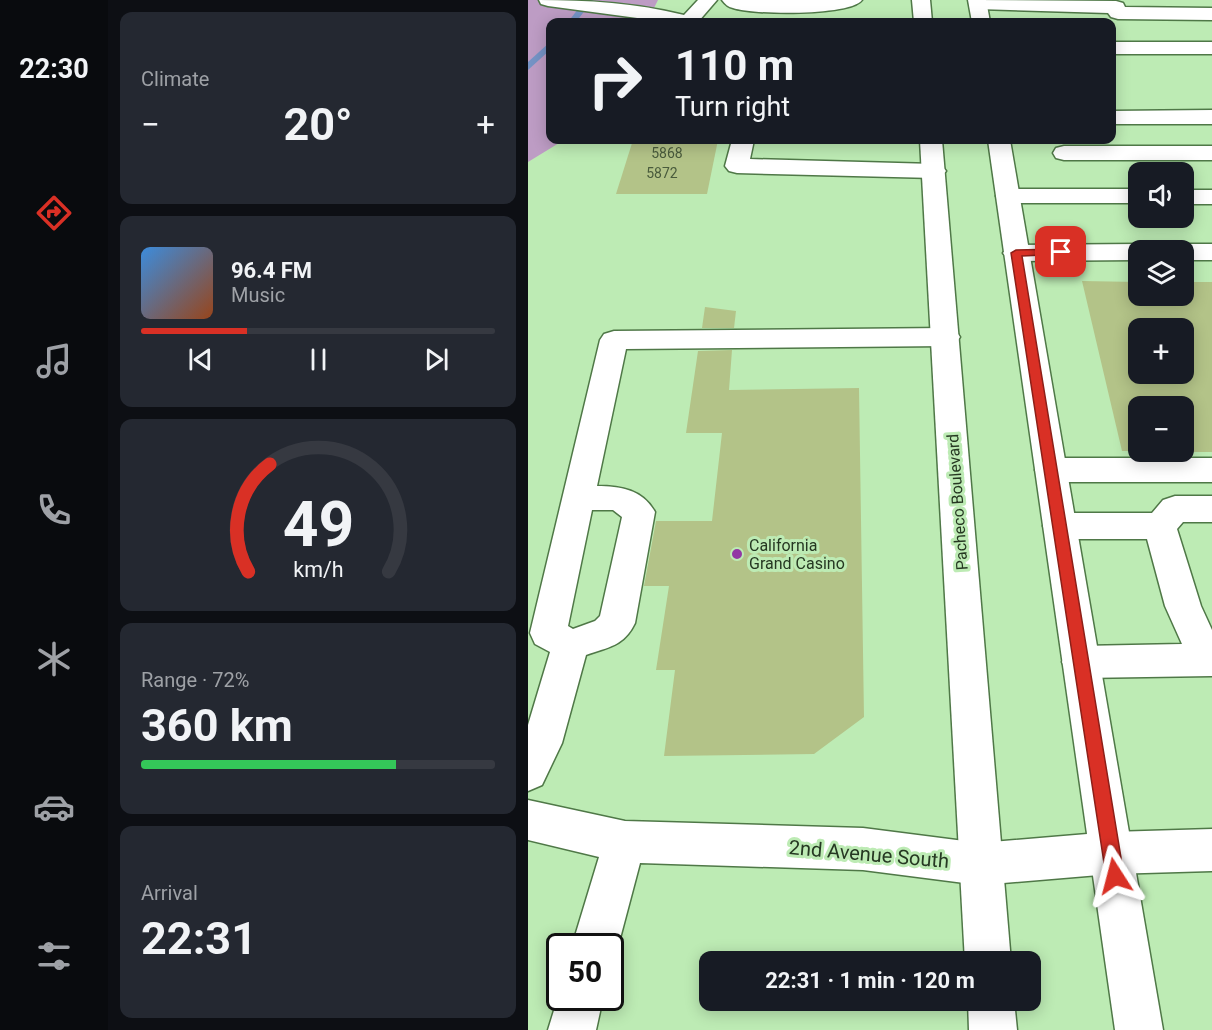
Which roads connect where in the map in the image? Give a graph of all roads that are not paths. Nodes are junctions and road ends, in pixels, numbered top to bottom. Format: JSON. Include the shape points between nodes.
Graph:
{"nodes":[{"id":1,"x":548,"y":0,"type":"edge"},
{"id":2,"x":708,"y":0,"type":"edge"},
{"id":3,"x":732,"y":0,"type":"edge"},
{"id":4,"x":853,"y":0,"type":"edge"},
{"id":5,"x":921,"y":0,"type":"edge"},
{"id":6,"x":978,"y":2,"type":"edge"},
{"id":7,"x":1029,"y":3,"type":"edge"},
{"id":8,"x":1116,"y":7,"type":"edge"},
{"id":9,"x":1164,"y":13,"type":"junction"},
{"id":10,"x":1212,"y":14,"type":"edge"},
{"id":11,"x":670,"y":18,"type":"edge"},
{"id":12,"x":692,"y":18,"type":"edge"},
{"id":13,"x":923,"y":18,"type":"edge"},
{"id":14,"x":980,"y":18,"type":"edge"},
{"id":15,"x":1116,"y":48,"type":"edge"},
{"id":16,"x":1179,"y":48,"type":"junction"},
{"id":17,"x":1212,"y":48,"type":"edge"},
{"id":18,"x":1212,"y":117,"type":"edge"},
{"id":19,"x":1116,"y":118,"type":"edge"},
{"id":20,"x":742,"y":144,"type":"edge"},
{"id":21,"x":931,"y":144,"type":"edge"},
{"id":22,"x":1000,"y":144,"type":"edge"},
{"id":23,"x":1062,"y":146,"type":"edge"},
{"id":24,"x":1212,"y":153,"type":"edge"},
{"id":25,"x":934,"y":171,"type":"junction"},
{"id":26,"x":1008,"y":196,"type":"junction"},
{"id":27,"x":1072,"y":196,"type":"junction"},
{"id":28,"x":1128,"y":196,"type":"edge"},
{"id":29,"x":1194,"y":196,"type":"edge"},
{"id":30,"x":1212,"y":197,"type":"edge"},
{"id":31,"x":1128,"y":252,"type":"edge"},
{"id":32,"x":1194,"y":252,"type":"edge"},
{"id":33,"x":1212,"y":252,"type":"edge"},
{"id":34,"x":1016,"y":253,"type":"junction"},
{"id":35,"x":946,"y":338,"type":"junction"},
{"id":36,"x":1051,"y":470,"type":"junction"},
{"id":37,"x":1212,"y":470,"type":"edge"},
{"id":38,"x":577,"y":498,"type":"junction"},
{"id":39,"x":1212,"y":509,"type":"edge"},
{"id":40,"x":1060,"y":526,"type":"junction"},
{"id":41,"x":1160,"y":526,"type":"junction"},
{"id":42,"x":571,"y":645,"type":"junction"},
{"id":43,"x":1210,"y":660,"type":"edge"},
{"id":44,"x":1081,"y":662,"type":"junction"},
{"id":45,"x":528,"y":772,"type":"edge"},
{"id":46,"x":528,"y":820,"type":"edge"},
{"id":47,"x":625,"y":842,"type":"junction"},
{"id":48,"x":1212,"y":850,"type":"edge"},
{"id":49,"x":1111,"y":854,"type":"junction"},
{"id":50,"x":981,"y":864,"type":"junction"},
{"id":51,"x":599,"y":933,"type":"edge"},
{"id":52,"x":987,"y":951,"type":"edge"},
{"id":53,"x":577,"y":1011,"type":"edge"},
{"id":54,"x":992,"y":1011,"type":"edge"},
{"id":55,"x":572,"y":1030,"type":"edge"},
{"id":56,"x":993,"y":1030,"type":"edge"},
{"id":57,"x":1140,"y":1030,"type":"edge"}],
"edges":[{"from":1,"to":11,"type":"main road"},
{"from":2,"to":12,"type":"main road"},
{"from":3,"to":4,"type":"main road","via":[[738,4],[809,5],[846,4]]},
{"from":5,"to":13,"type":"main road"},
{"from":6,"to":7,"type":"main road"},
{"from":6,"to":14,"type":"main road"},
{"from":7,"to":8,"type":"main road","via":[[1032,18],[1119,18]]},
{"from":8,"to":9,"type":"main road"},
{"from":9,"to":10,"type":"main road"},
{"from":9,"to":16,"type":"main road"},
{"from":15,"to":16,"type":"main road"},
{"from":16,"to":17,"type":"main road"},
{"from":18,"to":19,"type":"main road"},
{"from":20,"to":25,"type":"main road","via":[[737,166]]},
{"from":21,"to":25,"type":"main road","name":"Pacheco Boulevard"},
{"from":22,"to":26,"type":"main road"},
{"from":23,"to":24,"type":"main road"},
{"from":23,"to":27,"type":"main road"},
{"from":25,"to":35,"type":"main road","name":"Pacheco Boulevard"},
{"from":26,"to":27,"type":"main road"},
{"from":26,"to":34,"type":"main road"},
{"from":27,"to":28,"type":"main road"},
{"from":29,"to":30,"type":"main road"},
{"from":31,"to":34,"type":"main road"},
{"from":32,"to":33,"type":"main road"},
{"from":34,"to":36,"type":"main road"},
{"from":35,"to":38,"type":"main road","via":[[614,340]]},
{"from":35,"to":50,"type":"main road","name":"Pacheco Boulevard"},
{"from":36,"to":37,"type":"main road"},
{"from":36,"to":40,"type":"main road"},
{"from":38,"to":42,"type":"main road","via":[[548,633]]},
{"from":38,"to":42,"type":"main road","via":[[619,498],[639,512],[617,623],[608,632]]},
{"from":39,"to":41,"type":"main road","via":[[1175,509]]},
{"from":40,"to":41,"type":"main road"},
{"from":40,"to":44,"type":"main road"},
{"from":41,"to":43,"type":"main road","via":[[1183,606]]},
{"from":42,"to":45,"type":"main road","via":[[542,743]]},
{"from":43,"to":44,"type":"main road"},
{"from":44,"to":49,"type":"main road"},
{"from":46,"to":47,"type":"main road","name":"2nd Avenue South"},
{"from":47,"to":50,"type":"main road","name":"2nd Avenue South","via":[[863,849]]},
{"from":47,"to":51,"type":"main road"},
{"from":48,"to":49,"type":"main road","name":"2nd Avenue South"},
{"from":49,"to":50,"type":"main road","name":"2nd Avenue South"},
{"from":49,"to":57,"type":"main road"},
{"from":50,"to":52,"type":"main road","name":"Pacheco Boulevard"},
{"from":53,"to":55,"type":"main road"},
{"from":54,"to":56,"type":"main road"}]}
